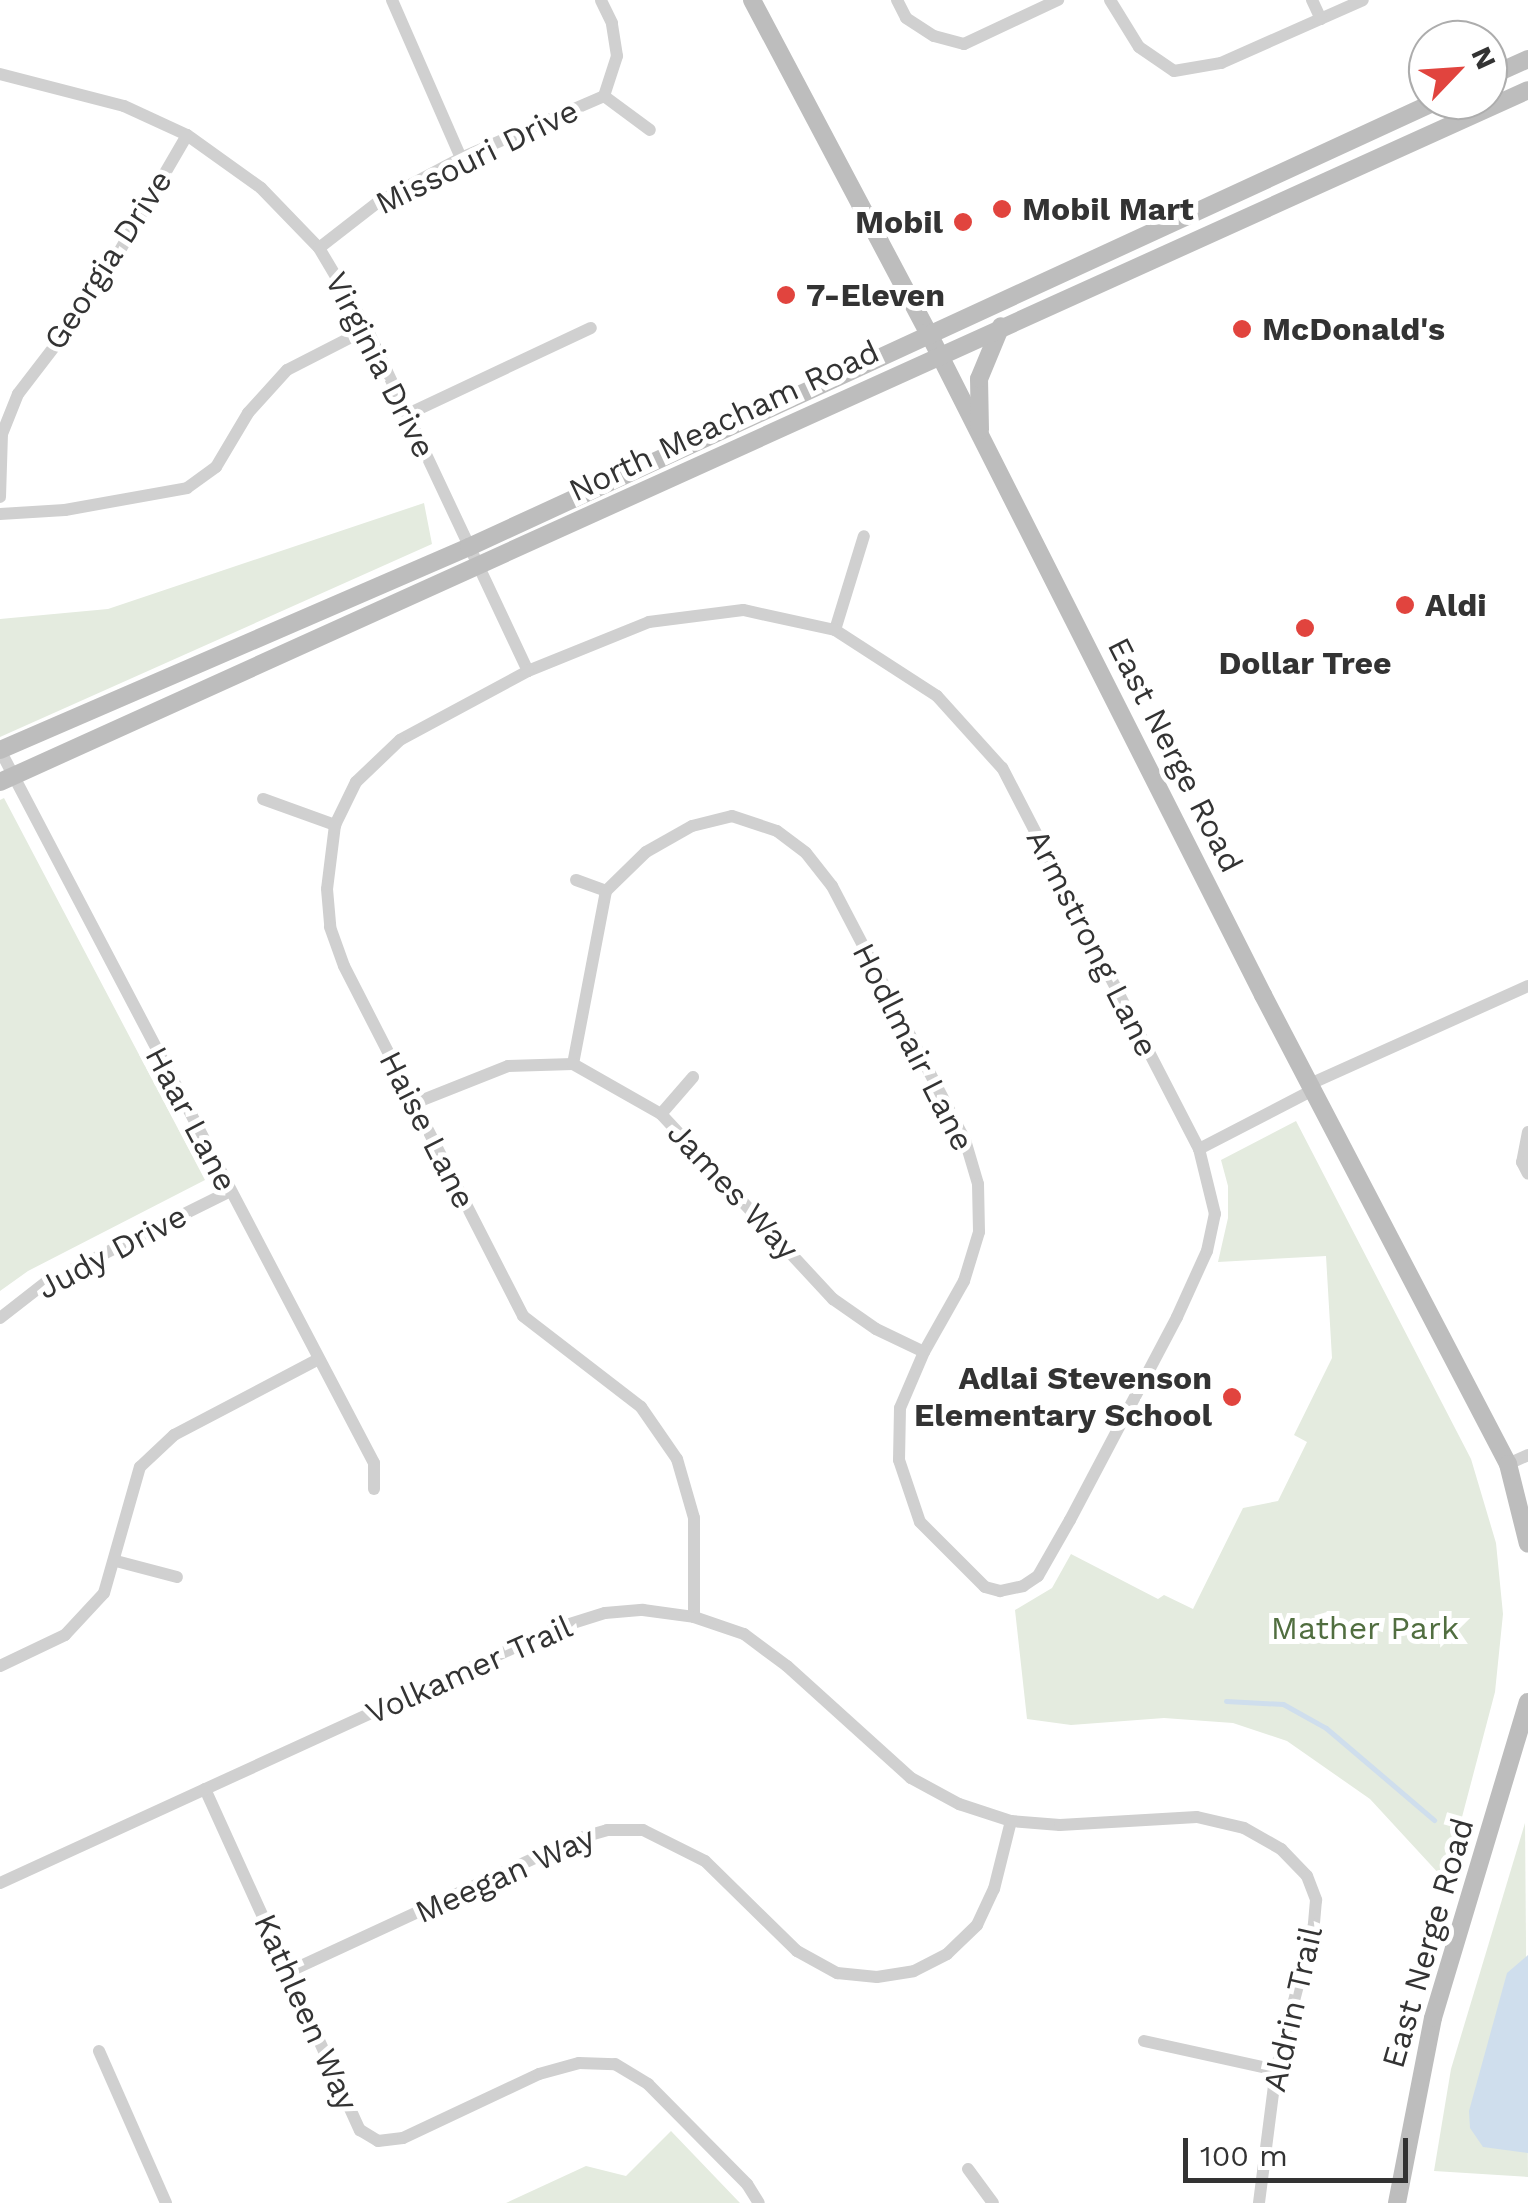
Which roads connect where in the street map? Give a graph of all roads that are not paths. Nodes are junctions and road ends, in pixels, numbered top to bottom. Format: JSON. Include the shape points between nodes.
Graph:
{"nodes":[{"id":1,"x":392,"y":0,"type":"edge"},
{"id":2,"x":601,"y":0,"type":"edge"},
{"id":3,"x":752,"y":0,"type":"edge"},
{"id":4,"x":897,"y":0,"type":"edge"},
{"id":5,"x":1058,"y":0,"type":"edge"},
{"id":6,"x":1110,"y":0,"type":"edge"},
{"id":7,"x":1312,"y":0,"type":"edge"},
{"id":8,"x":1362,"y":0,"type":"edge"},
{"id":9,"x":1320,"y":19,"type":"junction"},
{"id":10,"x":0,"y":74,"type":"edge"},
{"id":11,"x":1528,"y":90,"type":"edge"},
{"id":12,"x":604,"y":96,"type":"junction"},
{"id":13,"x":1408,"y":114,"type":"edge"},
{"id":14,"x":650,"y":130,"type":"dead end"},
{"id":15,"x":187,"y":135,"type":"junction"},
{"id":16,"x":462,"y":158,"type":"junction"},
{"id":17,"x":319,"y":248,"type":"junction"},
{"id":18,"x":1001,"y":326,"type":"junction"},
{"id":19,"x":590,"y":328,"type":"dead end"},
{"id":20,"x":366,"y":329,"type":"junction"},
{"id":21,"x":928,"y":332,"type":"junction"},
{"id":22,"x":939,"y":354,"type":"junction"},
{"id":23,"x":408,"y":414,"type":"junction"},
{"id":24,"x":980,"y":435,"type":"junction"},
{"id":25,"x":0,"y":496,"type":"edge"},
{"id":26,"x":0,"y":514,"type":"edge"},
{"id":27,"x":864,"y":536,"type":"dead end"},
{"id":28,"x":469,"y":547,"type":"junction"},
{"id":29,"x":480,"y":568,"type":"junction"},
{"id":30,"x":834,"y":630,"type":"junction"},
{"id":31,"x":528,"y":671,"type":"junction"},
{"id":32,"x":0,"y":750,"type":"edge"},
{"id":33,"x":7,"y":779,"type":"edge"},
{"id":34,"x":263,"y":799,"type":"dead end"},
{"id":35,"x":334,"y":825,"type":"junction"},
{"id":36,"x":576,"y":880,"type":"dead end"},
{"id":37,"x":606,"y":892,"type":"junction"},
{"id":38,"x":1528,"y":986,"type":"edge"},
{"id":39,"x":574,"y":1064,"type":"junction"},
{"id":40,"x":693,"y":1078,"type":"dead end"},
{"id":41,"x":1311,"y":1087,"type":"junction"},
{"id":42,"x":415,"y":1104,"type":"junction"},
{"id":43,"x":661,"y":1114,"type":"junction"},
{"id":44,"x":1526,"y":1136,"type":"edge"},
{"id":45,"x":1199,"y":1149,"type":"junction"},
{"id":46,"x":1528,"y":1174,"type":"edge"},
{"id":47,"x":228,"y":1192,"type":"junction"},
{"id":48,"x":0,"y":1318,"type":"edge"},
{"id":49,"x":924,"y":1352,"type":"junction"},
{"id":50,"x":317,"y":1360,"type":"junction"},
{"id":51,"x":1528,"y":1455,"type":"edge"},
{"id":52,"x":1508,"y":1464,"type":"junction"},
{"id":53,"x":374,"y":1489,"type":"dead end"},
{"id":54,"x":1528,"y":1544,"type":"edge"},
{"id":55,"x":116,"y":1561,"type":"junction"},
{"id":56,"x":176,"y":1577,"type":"dead end"},
{"id":57,"x":1012,"y":1590,"type":"joint"},
{"id":58,"x":694,"y":1617,"type":"junction"},
{"id":59,"x":0,"y":1666,"type":"edge"},
{"id":60,"x":1528,"y":1702,"type":"edge"},
{"id":61,"x":1526,"y":1727,"type":"edge"},
{"id":62,"x":205,"y":1788,"type":"junction"},
{"id":63,"x":1011,"y":1821,"type":"junction"},
{"id":64,"x":1307,"y":1876,"type":"joint"},
{"id":65,"x":0,"y":1882,"type":"edge"},
{"id":66,"x":288,"y":1972,"type":"junction"},
{"id":67,"x":1144,"y":2042,"type":"dead end"},
{"id":68,"x":99,"y":2051,"type":"dead end"},
{"id":69,"x":1276,"y":2070,"type":"junction"},
{"id":70,"x":968,"y":2168,"type":"dead end"},
{"id":71,"x":166,"y":2203,"type":"edge"},
{"id":72,"x":759,"y":2203,"type":"edge"},
{"id":73,"x":993,"y":2203,"type":"edge"},
{"id":74,"x":1259,"y":2203,"type":"edge"},
{"id":75,"x":1397,"y":2203,"type":"edge"}],
"edges":[{"from":1,"to":16,"type":"street"},
{"from":2,"to":12,"type":"street","name":"Missouri Drive","via":[[617,56]]},
{"from":3,"to":21,"type":"main road","name":"East Nerge Road"},
{"from":4,"to":5,"type":"street","via":[[906,18],[964,44]]},
{"from":6,"to":9,"type":"street","via":[[1139,47],[1174,71],[1221,64]]},
{"from":7,"to":9,"type":"street"},
{"from":8,"to":9,"type":"street"},
{"from":10,"to":15,"type":"street","name":"Virginia Drive","via":[[124,106]]},
{"from":11,"to":18,"type":"main road","name":"North Meacham Road"},
{"from":12,"to":14,"type":"street"},
{"from":12,"to":16,"type":"street","name":"Missouri Drive"},
{"from":13,"to":21,"type":"main road","name":"North Meacham Road"},
{"from":15,"to":17,"type":"street","name":"Virginia Drive","via":[[261,188]]},
{"from":15,"to":25,"type":"street","name":"Georgia Drive","via":[[94,295],[18,394],[2,434]]},
{"from":16,"to":17,"type":"street","name":"Missouri Drive","via":[[378,202]]},
{"from":17,"to":20,"type":"street","name":"Virginia Drive"},
{"from":18,"to":22,"type":"main road","name":"North Meacham Road"},
{"from":18,"to":24,"type":"main road","via":[[979,379]]},
{"from":19,"to":23,"type":"street"},
{"from":20,"to":23,"type":"street","name":"Virginia Drive"},
{"from":20,"to":26,"type":"street","via":[[287,370],[248,413],[216,467],[187,488]]},
{"from":21,"to":22,"type":"main road","name":"East Nerge Road"},
{"from":21,"to":28,"type":"main road","name":"North Meacham Road"},
{"from":22,"to":24,"type":"main road","name":"East Nerge Road"},
{"from":22,"to":29,"type":"main road","name":"North Meacham Road"},
{"from":23,"to":28,"type":"street","name":"Virginia Drive"},
{"from":24,"to":41,"type":"main road","name":"East Nerge Road"},
{"from":27,"to":30,"type":"street"},
{"from":28,"to":29,"type":"street","name":"Virginia Drive"},
{"from":28,"to":32,"type":"main road","name":"North Meacham Road"},
{"from":29,"to":31,"type":"street","name":"Virginia Drive"},
{"from":29,"to":33,"type":"main road","name":"North Meacham Road"},
{"from":30,"to":31,"type":"street","name":"Armstrong Lane","via":[[743,610],[649,622]]},
{"from":30,"to":45,"type":"street","name":"Armstrong Lane","via":[[938,696],[1002,768]]},
{"from":31,"to":35,"type":"street","name":"Haise Lane","via":[[400,740],[356,782]]},
{"from":32,"to":33,"type":"street","name":"Haar Lane"},
{"from":33,"to":47,"type":"street","name":"Haar Lane"},
{"from":34,"to":35,"type":"street"},
{"from":35,"to":42,"type":"street","name":"Haise Lane","via":[[330,927]]},
{"from":36,"to":37,"type":"street"},
{"from":37,"to":39,"type":"street"},
{"from":37,"to":49,"type":"street","name":"Hodlmair Lane","via":[[646,852],[692,826],[732,816],[777,831],[806,852],[832,886],[965,1140],[978,1184],[980,1232],[964,1281]]},
{"from":38,"to":41,"type":"street"},
{"from":39,"to":42,"type":"street","via":[[508,1066]]},
{"from":39,"to":43,"type":"street","name":"James Way"},
{"from":40,"to":43,"type":"street"},
{"from":41,"to":45,"type":"street"},
{"from":41,"to":52,"type":"main road","name":"East Nerge Road"},
{"from":42,"to":58,"type":"street","name":"Haise Lane","via":[[523,1316],[640,1407],[677,1459],[694,1518]]},
{"from":43,"to":49,"type":"street","name":"James Way","via":[[834,1299]]},
{"from":44,"to":46,"type":"street","via":[[1522,1162]]},
{"from":45,"to":57,"type":"street","name":"Armstrong Lane","via":[[1215,1214],[1207,1251],[1038,1576]]},
{"from":47,"to":48,"type":"street","name":"Judy Drive","via":[[45,1284]]},
{"from":47,"to":50,"type":"street","name":"Haar Lane"},
{"from":49,"to":57,"type":"street","name":"Hodlmair Lane","via":[[900,1408],[898,1460],[906,1491],[920,1522],[944,1550],[985,1587]]},
{"from":50,"to":53,"type":"street","name":"Haar Lane","via":[[374,1464]]},
{"from":50,"to":55,"type":"street","via":[[174,1434],[140,1468]]},
{"from":51,"to":52,"type":"street"},
{"from":52,"to":54,"type":"main road","name":"East Nerge Road"},
{"from":55,"to":56,"type":"street"},
{"from":55,"to":59,"type":"street","via":[[104,1594],[87,1615]]},
{"from":58,"to":62,"type":"street","name":"Volkamer Trail","via":[[642,1610],[557,1628]]},
{"from":58,"to":63,"type":"street","name":"Volkamer Trail","via":[[744,1634],[911,1778]]},
{"from":60,"to":61,"type":"main road","name":"East Nerge Road"},
{"from":61,"to":75,"type":"main road","name":"East Nerge Road","via":[[1433,2018]]},
{"from":62,"to":65,"type":"street","name":"Volkamer Trail"},
{"from":62,"to":66,"type":"street","name":"Kathleen Way"},
{"from":63,"to":64,"type":"street","name":"Volkamer Trail","via":[[1060,1825],[1197,1817],[1244,1828],[1281,1849]]},
{"from":63,"to":66,"type":"street","name":"Meegan Way","via":[[977,1925],[948,1954],[914,1971],[877,1977],[837,1972],[797,1951],[674,1842],[643,1830],[607,1830]]},
{"from":64,"to":69,"type":"street","name":"Aldrin Trail","via":[[1316,1900],[1314,1924]]},
{"from":66,"to":72,"type":"street","name":"Kathleen Way","via":[[360,2130],[378,2142],[403,2138],[539,2074],[579,2062],[616,2064],[648,2084]]},
{"from":67,"to":69,"type":"street"},
{"from":68,"to":71,"type":"street"},
{"from":69,"to":74,"type":"street","name":"Aldrin Trail"},
{"from":70,"to":73,"type":"street"}]}
